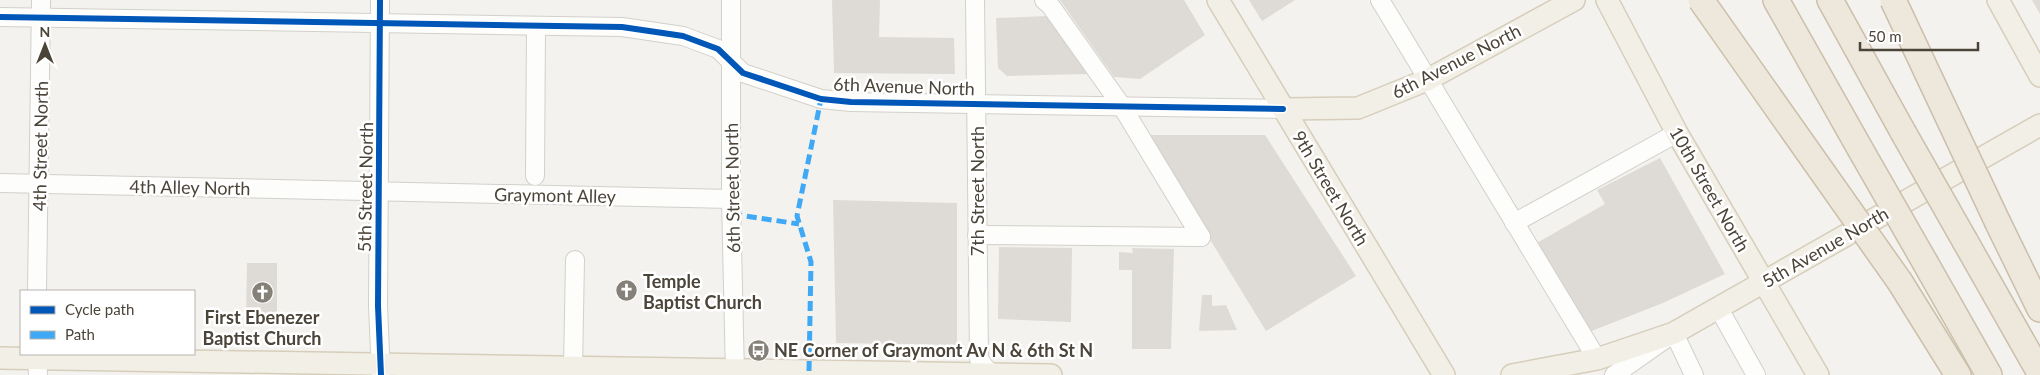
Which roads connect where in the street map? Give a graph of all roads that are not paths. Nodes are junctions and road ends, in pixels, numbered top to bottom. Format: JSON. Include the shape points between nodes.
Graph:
{"nodes":[{"id":1,"x":380,"y":0,"type":"edge"},
{"id":2,"x":730,"y":0,"type":"edge"},
{"id":3,"x":976,"y":0,"type":"edge"},
{"id":4,"x":1044,"y":0,"type":"edge"},
{"id":5,"x":1218,"y":0,"type":"edge"},
{"id":6,"x":1380,"y":0,"type":"edge"},
{"id":7,"x":1574,"y":0,"type":"edge"},
{"id":8,"x":1607,"y":0,"type":"edge"},
{"id":9,"x":1701,"y":0,"type":"edge"},
{"id":10,"x":1776,"y":0,"type":"edge"},
{"id":11,"x":1830,"y":0,"type":"edge"},
{"id":12,"x":1893,"y":0,"type":"edge"},
{"id":13,"x":1998,"y":0,"type":"edge"},
{"id":14,"x":41,"y":9,"type":"edge"},
{"id":15,"x":0,"y":17,"type":"edge"},
{"id":16,"x":380,"y":23,"type":"junction"},
{"id":17,"x":536,"y":26,"type":"junction"},
{"id":18,"x":730,"y":61,"type":"junction"},
{"id":19,"x":2040,"y":76,"type":"edge"},
{"id":20,"x":1427,"y":80,"type":"junction"},
{"id":21,"x":977,"y":103,"type":"junction"},
{"id":22,"x":1121,"y":105,"type":"junction"},
{"id":23,"x":1283,"y":108,"type":"junction"},
{"id":24,"x":2040,"y":125,"type":"edge"},
{"id":25,"x":1677,"y":133,"type":"junction"},
{"id":26,"x":535,"y":176,"type":"dead end"},
{"id":27,"x":0,"y":182,"type":"edge"},
{"id":28,"x":39,"y":183,"type":"junction"},
{"id":29,"x":379,"y":191,"type":"junction"},
{"id":30,"x":731,"y":200,"type":"junction"},
{"id":31,"x":1514,"y":223,"type":"junction"},
{"id":32,"x":977,"y":235,"type":"junction"},
{"id":33,"x":576,"y":260,"type":"dead end"},
{"id":34,"x":1764,"y":282,"type":"junction"},
{"id":35,"x":37,"y":290,"type":"edge"},
{"id":36,"x":1718,"y":307,"type":"junction"},
{"id":37,"x":2040,"y":309,"type":"edge"},
{"id":38,"x":1674,"y":332,"type":"junction"},
{"id":39,"x":0,"y":358,"type":"edge"},
{"id":40,"x":1597,"y":359,"type":"junction"},
{"id":41,"x":37,"y":363,"type":"edge"},
{"id":42,"x":2038,"y":369,"type":"edge"},
{"id":43,"x":380,"y":370,"type":"edge"},
{"id":44,"x":574,"y":371,"type":"edge"},
{"id":45,"x":735,"y":373,"type":"edge"},
{"id":46,"x":1811,"y":373,"type":"edge"},
{"id":47,"x":995,"y":375,"type":"edge"},
{"id":48,"x":1051,"y":375,"type":"edge"},
{"id":49,"x":1444,"y":375,"type":"edge"},
{"id":50,"x":1512,"y":375,"type":"edge"},
{"id":51,"x":1614,"y":375,"type":"edge"},
{"id":52,"x":1694,"y":375,"type":"edge"},
{"id":53,"x":1756,"y":375,"type":"edge"},
{"id":54,"x":1958,"y":375,"type":"edge"},
{"id":55,"x":1989,"y":375,"type":"edge"}],
"edges":[{"from":1,"to":16,"type":"street","name":"5th Street North"},
{"from":2,"to":18,"type":"street","name":"6th Street North"},
{"from":3,"to":21,"type":"street","name":"7th Street North"},
{"from":4,"to":22,"type":"street"},
{"from":5,"to":23,"type":"main road","name":"9th Street North"},
{"from":6,"to":20,"type":"street"},
{"from":7,"to":20,"type":"main road","name":"6th Avenue North"},
{"from":8,"to":25,"type":"main road","name":"10th Street North"},
{"from":9,"to":54,"type":"highway","bridge":true,"via":[[1900,282]]},
{"from":10,"to":55,"type":"highway","bridge":true},
{"from":11,"to":42,"type":"highway","bridge":true},
{"from":12,"to":37,"type":"highway","bridge":true},
{"from":13,"to":19,"type":"main road"},
{"from":14,"to":15,"type":"street","name":"6th Avenue North"},
{"from":14,"to":16,"type":"street","name":"6th Avenue North"},
{"from":14,"to":28,"type":"street","name":"4th Street North"},
{"from":16,"to":17,"type":"street","name":"6th Avenue North"},
{"from":16,"to":29,"type":"street","name":"5th Street North"},
{"from":17,"to":18,"type":"street","name":"6th Avenue North","via":[[622,27],[683,36],[718,49]]},
{"from":17,"to":26,"type":"street"},
{"from":18,"to":21,"type":"street","name":"6th Avenue North","via":[[743,73],[821,99]]},
{"from":18,"to":30,"type":"street","name":"6th Street North"},
{"from":20,"to":23,"type":"main road","name":"6th Avenue North","via":[[1358,108]]},
{"from":20,"to":31,"type":"street"},
{"from":21,"to":22,"type":"street","name":"6th Avenue North"},
{"from":21,"to":32,"type":"street","name":"7th Street North"},
{"from":22,"to":23,"type":"street","name":"6th Avenue North"},
{"from":22,"to":32,"type":"street","via":[[1201,237]]},
{"from":23,"to":49,"type":"main road","name":"9th Street North"},
{"from":24,"to":34,"type":"main road","name":"5th Avenue North"},
{"from":25,"to":31,"type":"street"},
{"from":25,"to":34,"type":"main road","name":"10th Street North"},
{"from":27,"to":28,"type":"street","name":"4th Alley North"},
{"from":28,"to":29,"type":"street","name":"4th Alley North"},
{"from":28,"to":35,"type":"street","name":"4th Street North"},
{"from":29,"to":30,"type":"street","name":"Graymont Alley"},
{"from":29,"to":43,"type":"street","name":"5th Street North"},
{"from":30,"to":45,"type":"street","name":"6th Street North"},
{"from":31,"to":40,"type":"street"},
{"from":32,"to":47,"type":"street","name":"7th Street North","via":[[979,359]]},
{"from":33,"to":44,"type":"street"},
{"from":34,"to":36,"type":"main road","name":"5th Avenue North"},
{"from":34,"to":46,"type":"main road","name":"10th Street North"},
{"from":36,"to":38,"type":"main road","name":"5th Avenue North"},
{"from":36,"to":53,"type":"street"},
{"from":38,"to":40,"type":"main road"},
{"from":38,"to":51,"type":"street","name":"5th Avenue North"},
{"from":38,"to":52,"type":"street"},
{"from":39,"to":41,"type":"main road"},
{"from":40,"to":50,"type":"main road"},
{"from":41,"to":43,"type":"main road"},
{"from":43,"to":44,"type":"main road"},
{"from":44,"to":45,"type":"main road"},
{"from":45,"to":47,"type":"main road"},
{"from":47,"to":48,"type":"main road"}]}
